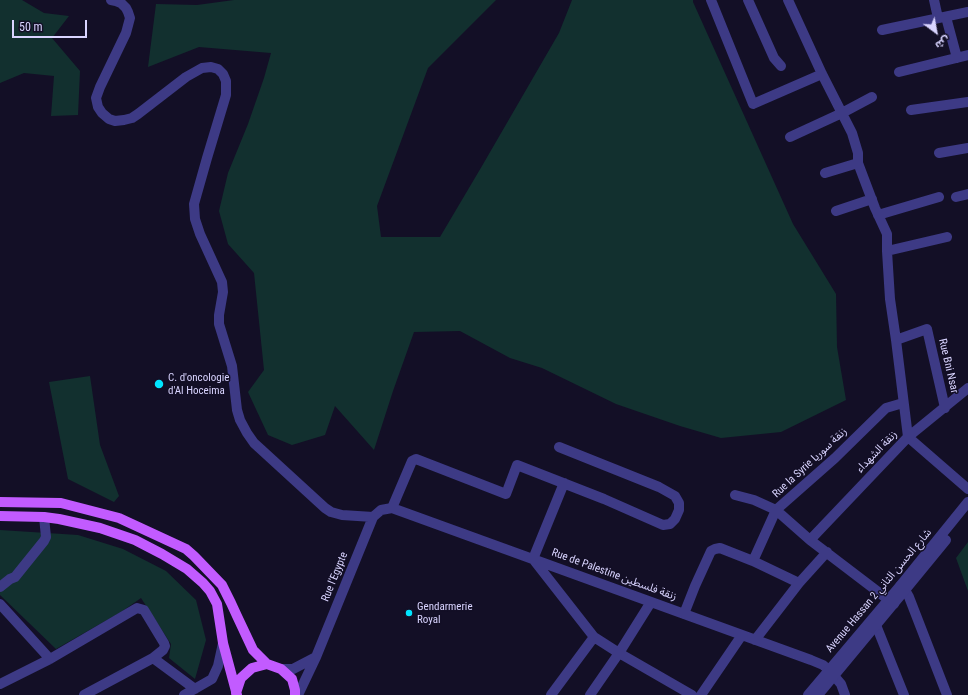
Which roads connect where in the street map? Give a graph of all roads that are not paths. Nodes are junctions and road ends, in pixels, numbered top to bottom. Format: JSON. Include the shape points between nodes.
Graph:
{"nodes":[{"id":1,"x":111,"y":0,"type":"edge"},
{"id":2,"x":711,"y":0,"type":"edge"},
{"id":3,"x":748,"y":0,"type":"edge"},
{"id":4,"x":788,"y":0,"type":"edge"},
{"id":5,"x":934,"y":0,"type":"edge"},
{"id":6,"x":968,"y":12,"type":"edge"},
{"id":7,"x":942,"y":18,"type":"junction"},
{"id":8,"x":882,"y":30,"type":"dead end"},
{"id":9,"x":968,"y":55,"type":"edge"},
{"id":10,"x":957,"y":58,"type":"junction"},
{"id":11,"x":781,"y":66,"type":"dead end"},
{"id":12,"x":899,"y":72,"type":"dead end"},
{"id":13,"x":822,"y":74,"type":"junction"},
{"id":14,"x":872,"y":98,"type":"dead end"},
{"id":15,"x":968,"y":102,"type":"edge"},
{"id":16,"x":911,"y":110,"type":"dead end"},
{"id":17,"x":842,"y":113,"type":"junction"},
{"id":18,"x":790,"y":137,"type":"dead end"},
{"id":19,"x":968,"y":148,"type":"edge"},
{"id":20,"x":939,"y":153,"type":"dead end"},
{"id":21,"x":858,"y":163,"type":"junction"},
{"id":22,"x":825,"y":173,"type":"dead end"},
{"id":23,"x":968,"y":194,"type":"edge"},
{"id":24,"x":956,"y":196,"type":"dead end"},
{"id":25,"x":939,"y":197,"type":"dead end"},
{"id":26,"x":872,"y":199,"type":"junction"},
{"id":27,"x":836,"y":211,"type":"dead end"},
{"id":28,"x":878,"y":215,"type":"junction"},
{"id":29,"x":947,"y":237,"type":"dead end"},
{"id":30,"x":887,"y":251,"type":"junction"},
{"id":31,"x":896,"y":340,"type":"junction"},
{"id":32,"x":968,"y":388,"type":"edge"},
{"id":33,"x":903,"y":403,"type":"junction"},
{"id":34,"x":945,"y":408,"type":"junction"},
{"id":35,"x":908,"y":437,"type":"junction"},
{"id":36,"x":559,"y":447,"type":"dead end"},
{"id":37,"x":564,"y":483,"type":"junction"},
{"id":38,"x":968,"y":489,"type":"edge"},
{"id":39,"x":736,"y":495,"type":"dead end"},
{"id":40,"x":0,"y":502,"type":"edge"},
{"id":41,"x":968,"y":502,"type":"edge"},
{"id":42,"x":392,"y":508,"type":"junction"},
{"id":43,"x":776,"y":510,"type":"junction"},
{"id":44,"x":968,"y":512,"type":"edge"},
{"id":45,"x":377,"y":514,"type":"junction"},
{"id":46,"x":0,"y":516,"type":"edge"},
{"id":47,"x":44,"y":518,"type":"junction"},
{"id":48,"x":810,"y":540,"type":"junction"},
{"id":49,"x":827,"y":552,"type":"junction"},
{"id":50,"x":533,"y":559,"type":"junction"},
{"id":51,"x":753,"y":561,"type":"junction"},
{"id":52,"x":799,"y":584,"type":"junction"},
{"id":53,"x":0,"y":587,"type":"edge"},
{"id":54,"x":903,"y":588,"type":"junction"},
{"id":55,"x":651,"y":602,"type":"junction"},
{"id":56,"x":891,"y":602,"type":"junction"},
{"id":57,"x":0,"y":604,"type":"edge"},
{"id":58,"x":684,"y":614,"type":"junction"},
{"id":59,"x":876,"y":625,"type":"junction"},
{"id":60,"x":742,"y":635,"type":"junction"},
{"id":61,"x":594,"y":637,"type":"junction"},
{"id":62,"x":755,"y":640,"type":"junction"},
{"id":63,"x":223,"y":643,"type":"junction"},
{"id":64,"x":619,"y":653,"type":"junction"},
{"id":65,"x":316,"y":657,"type":"junction"},
{"id":66,"x":153,"y":658,"type":"junction"},
{"id":67,"x":50,"y":659,"type":"junction"},
{"id":68,"x":267,"y":664,"type":"junction"},
{"id":69,"x":281,"y":668,"type":"junction"},
{"id":70,"x":832,"y":673,"type":"junction"},
{"id":71,"x":1,"y":682,"type":"edge"},
{"id":72,"x":195,"y":689,"type":"junction"},
{"id":73,"x":237,"y":694,"type":"edge"},
{"id":74,"x":84,"y":695,"type":"edge"},
{"id":75,"x":184,"y":695,"type":"edge"},
{"id":76,"x":296,"y":695,"type":"edge"},
{"id":77,"x":551,"y":695,"type":"edge"},
{"id":78,"x":590,"y":695,"type":"edge"},
{"id":79,"x":692,"y":695,"type":"edge"},
{"id":80,"x":700,"y":695,"type":"edge"},
{"id":81,"x":808,"y":695,"type":"edge"},
{"id":82,"x":818,"y":695,"type":"edge"},
{"id":83,"x":845,"y":695,"type":"edge"},
{"id":84,"x":904,"y":695,"type":"edge"},
{"id":85,"x":946,"y":695,"type":"edge"}],
"edges":[{"from":1,"to":45,"type":"street","via":[[121,3],[130,18],[126,34],[96,98],[98,107],[109,119],[132,118],[186,76],[202,68],[218,69],[226,81],[226,95],[194,204],[200,234],[222,282],[219,324],[232,366],[240,420],[254,443],[325,508],[342,515]]},
{"from":2,"to":13,"type":"street","via":[[753,104]]},
{"from":3,"to":11,"type":"street","via":[[774,58]]},
{"from":4,"to":13,"type":"street"},
{"from":5,"to":7,"type":"street"},
{"from":6,"to":7,"type":"street"},
{"from":7,"to":8,"type":"street"},
{"from":7,"to":10,"type":"street"},
{"from":9,"to":10,"type":"street"},
{"from":10,"to":12,"type":"street"},
{"from":13,"to":17,"type":"street"},
{"from":14,"to":17,"type":"street"},
{"from":15,"to":16,"type":"street"},
{"from":17,"to":18,"type":"street"},
{"from":17,"to":21,"type":"street","via":[[855,142]]},
{"from":19,"to":20,"type":"street"},
{"from":21,"to":22,"type":"street"},
{"from":21,"to":26,"type":"street"},
{"from":23,"to":24,"type":"street"},
{"from":25,"to":28,"type":"street"},
{"from":26,"to":27,"type":"street"},
{"from":26,"to":28,"type":"street"},
{"from":28,"to":30,"type":"street","via":[[887,234]]},
{"from":29,"to":30,"type":"street"},
{"from":30,"to":31,"type":"street"},
{"from":31,"to":33,"type":"street"},
{"from":31,"to":34,"type":"street","name":"Rue Bni Nsar","via":[[927,329]]},
{"from":32,"to":34,"type":"street","name":"زنقة الشهداء"},
{"from":33,"to":35,"type":"street"},
{"from":33,"to":43,"type":"street","name":"Rue la Syrie زنقة سوريا","via":[[886,408]]},
{"from":34,"to":35,"type":"street","name":"زنقة الشهداء"},
{"from":35,"to":38,"type":"street"},
{"from":35,"to":48,"type":"street","name":"زنقة الشهداء"},
{"from":36,"to":37,"type":"street","via":[[659,487],[675,496],[680,503],[679,510],[670,524],[663,525]]},
{"from":37,"to":42,"type":"street","via":[[517,465],[506,494],[413,459]]},
{"from":37,"to":50,"type":"street"},
{"from":39,"to":43,"type":"street"},
{"from":40,"to":68,"type":"main road","via":[[60,503],[119,518],[186,549],[222,585],[253,650]]},
{"from":41,"to":54,"type":"street","name":"Avenue Hassan 2 شارع الحسن الثاني"},
{"from":42,"to":45,"type":"street"},
{"from":42,"to":50,"type":"street","name":"Rue de Palestine زنقة فلسطين"},
{"from":43,"to":48,"type":"street"},
{"from":43,"to":51,"type":"street","name":"Rue la Syrie زنقة سوريا"},
{"from":44,"to":54,"type":"street","name":"Avenue Hassan 2 شارع الحسن الثاني"},
{"from":45,"to":65,"type":"street","name":"Rue l'Egypte"},
{"from":46,"to":47,"type":"main road"},
{"from":47,"to":53,"type":"street","via":[[44,541],[15,577]]},
{"from":47,"to":63,"type":"main road","via":[[100,528],[134,540],[187,569],[210,591],[217,604]]},
{"from":48,"to":49,"type":"street"},
{"from":49,"to":52,"type":"street"},
{"from":49,"to":56,"type":"street"},
{"from":50,"to":55,"type":"street","name":"Rue de Palestine زنقة فلسطين"},
{"from":50,"to":61,"type":"street"},
{"from":51,"to":52,"type":"street"},
{"from":51,"to":58,"type":"street","via":[[720,548],[711,551]]},
{"from":52,"to":62,"type":"street"},
{"from":54,"to":56,"type":"street","name":"Avenue Hassan 2 شارع الحسن الثاني"},
{"from":54,"to":85,"type":"street","via":[[910,597]]},
{"from":55,"to":58,"type":"street","name":"Rue de Palestine زنقة فلسطين"},
{"from":55,"to":64,"type":"street"},
{"from":56,"to":59,"type":"street","name":"Avenue Hassan 2 شارع الحسن الثاني"},
{"from":56,"to":70,"type":"street","name":"Avenue Hassan 2 شارع الحسن الثاني"},
{"from":57,"to":67,"type":"street"},
{"from":58,"to":60,"type":"street","name":"Rue de Palestine زنقة فلسطين"},
{"from":59,"to":70,"type":"street","name":"Avenue Hassan 2 شارع الحسن الثاني"},
{"from":59,"to":84,"type":"street"},
{"from":60,"to":62,"type":"street","name":"Rue de Palestine زنقة فلسطين"},
{"from":60,"to":80,"type":"street"},
{"from":61,"to":64,"type":"street"},
{"from":61,"to":77,"type":"street"},
{"from":62,"to":70,"type":"street","name":"Rue de Palestine زنقة فلسطين","via":[[823,665]]},
{"from":63,"to":72,"type":"street","via":[[212,679]]},
{"from":63,"to":73,"type":"main road"},
{"from":64,"to":78,"type":"street"},
{"from":64,"to":79,"type":"street"},
{"from":65,"to":69,"type":"street","via":[[293,669]]},
{"from":65,"to":76,"type":"street","name":"Rue l'Egypte"},
{"from":66,"to":67,"type":"street","via":[[165,646],[144,610],[138,608]]},
{"from":66,"to":72,"type":"street"},
{"from":66,"to":74,"type":"street"},
{"from":67,"to":71,"type":"street"},
{"from":68,"to":69,"type":"main road"},
{"from":68,"to":73,"type":"main road","via":[[252,668],[241,678]]},
{"from":69,"to":76,"type":"main road","via":[[292,679]]},
{"from":70,"to":81,"type":"street","name":"Avenue Hassan 2 شارع الحسن الثاني"},
{"from":70,"to":82,"type":"street","name":"Avenue Hassan 2 شارع الحسن الثاني"},
{"from":70,"to":83,"type":"street"},
{"from":72,"to":75,"type":"street"}]}
